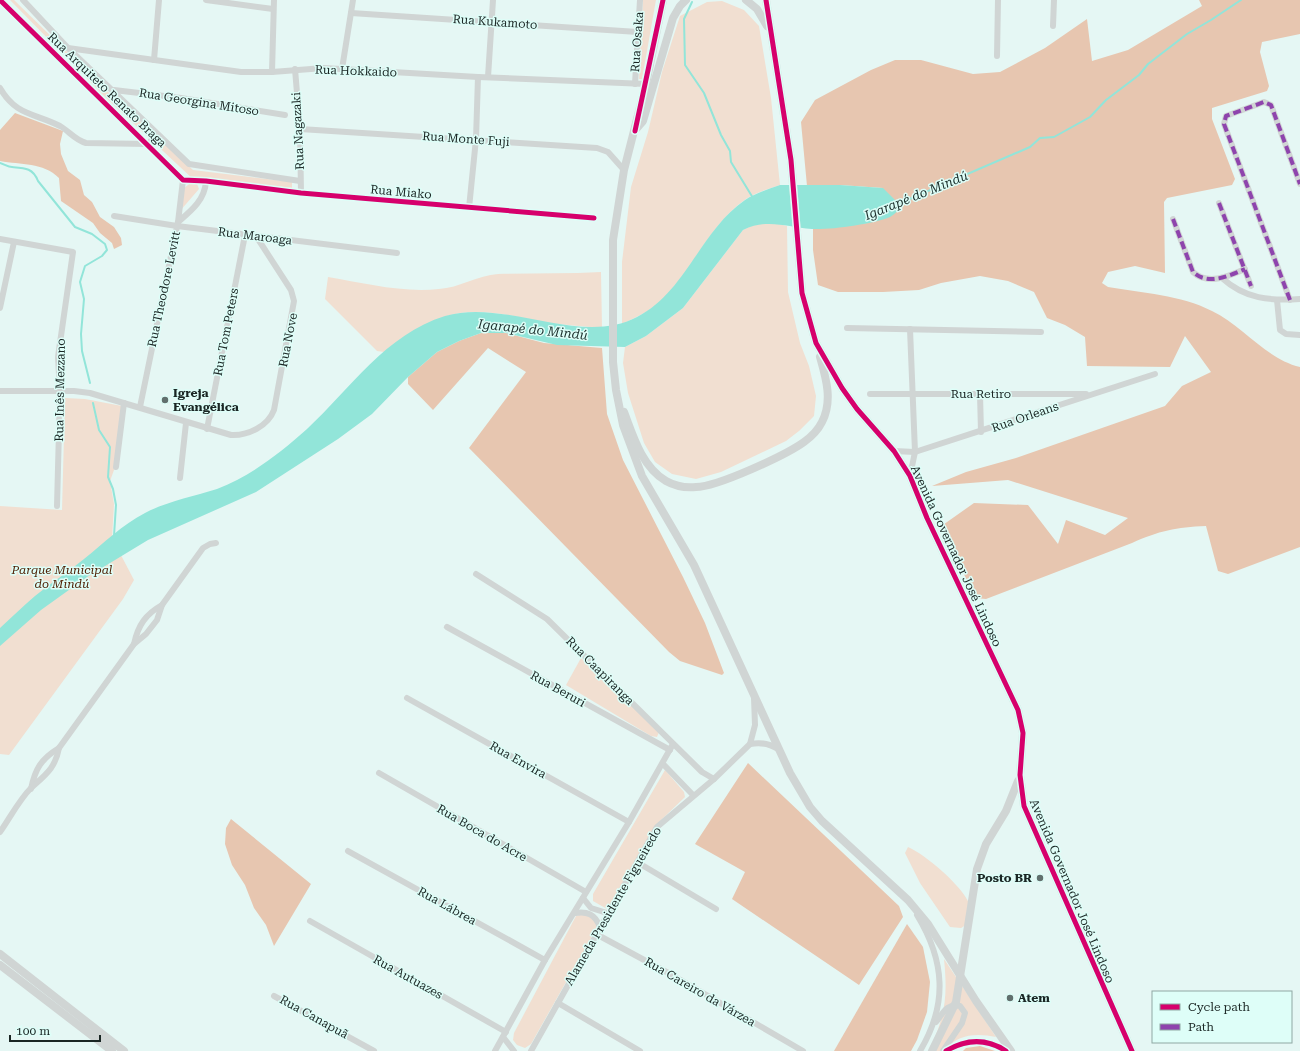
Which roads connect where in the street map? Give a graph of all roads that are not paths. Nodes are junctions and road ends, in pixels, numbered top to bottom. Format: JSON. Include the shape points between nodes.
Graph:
{"nodes":[{"id":1,"x":23,"y":0,"type":"edge"},
{"id":2,"x":159,"y":0,"type":"edge"},
{"id":3,"x":206,"y":0,"type":"edge"},
{"id":4,"x":274,"y":0,"type":"edge"},
{"id":5,"x":353,"y":0,"type":"edge"},
{"id":6,"x":493,"y":0,"type":"edge"},
{"id":7,"x":640,"y":0,"type":"edge"},
{"id":8,"x":663,"y":0,"type":"edge"},
{"id":9,"x":686,"y":0,"type":"edge"},
{"id":10,"x":746,"y":0,"type":"edge"},
{"id":11,"x":766,"y":0,"type":"edge"},
{"id":12,"x":998,"y":0,"type":"edge"},
{"id":13,"x":1054,"y":0,"type":"edge"},
{"id":14,"x":1,"y":2,"type":"edge"},
{"id":15,"x":273,"y":9,"type":"junction"},
{"id":16,"x":351,"y":13,"type":"junction"},
{"id":17,"x":491,"y":21,"type":"junction"},
{"id":18,"x":1053,"y":26,"type":"dead end"},
{"id":19,"x":638,"y":32,"type":"junction"},
{"id":20,"x":770,"y":36,"type":"junction"},
{"id":21,"x":68,"y":48,"type":"junction"},
{"id":22,"x":997,"y":56,"type":"dead end"},
{"id":23,"x":154,"y":60,"type":"junction"},
{"id":24,"x":295,"y":69,"type":"junction"},
{"id":25,"x":342,"y":69,"type":"junction"},
{"id":26,"x":272,"y":72,"type":"junction"},
{"id":27,"x":478,"y":77,"type":"junction"},
{"id":28,"x":488,"y":77,"type":"junction"},
{"id":29,"x":635,"y":84,"type":"junction"},
{"id":30,"x":646,"y":84,"type":"junction"},
{"id":31,"x":0,"y":88,"type":"edge"},
{"id":32,"x":114,"y":90,"type":"junction"},
{"id":33,"x":285,"y":115,"type":"dead end"},
{"id":34,"x":300,"y":129,"type":"junction"},
{"id":35,"x":635,"y":131,"type":"junction"},
{"id":36,"x":157,"y":134,"type":"junction"},
{"id":37,"x":476,"y":139,"type":"junction"},
{"id":38,"x":148,"y":144,"type":"junction"},
{"id":39,"x":624,"y":170,"type":"junction"},
{"id":40,"x":183,"y":180,"type":"junction"},
{"id":41,"x":206,"y":181,"type":"junction"},
{"id":42,"x":300,"y":181,"type":"junction"},
{"id":43,"x":1300,"y":184,"type":"edge"},
{"id":44,"x":301,"y":193,"type":"junction"},
{"id":45,"x":1219,"y":203,"type":"dead end"},
{"id":46,"x":469,"y":208,"type":"junction"},
{"id":47,"x":114,"y":216,"type":"dead end"},
{"id":48,"x":594,"y":218,"type":"dead end"},
{"id":49,"x":1172,"y":219,"type":"dead end"},
{"id":50,"x":178,"y":224,"type":"junction"},
{"id":51,"x":245,"y":235,"type":"junction"},
{"id":52,"x":256,"y":236,"type":"junction"},
{"id":53,"x":0,"y":239,"type":"edge"},
{"id":54,"x":14,"y":242,"type":"junction"},
{"id":55,"x":397,"y":252,"type":"dead end"},
{"id":56,"x":1245,"y":269,"type":"junction"},
{"id":57,"x":1222,"y":278,"type":"junction"},
{"id":58,"x":1251,"y":286,"type":"dead end"},
{"id":59,"x":1300,"y":299,"type":"edge"},
{"id":60,"x":1278,"y":300,"type":"junction"},
{"id":61,"x":1290,"y":300,"type":"junction"},
{"id":62,"x":0,"y":308,"type":"edge"},
{"id":63,"x":847,"y":328,"type":"dead end"},
{"id":64,"x":910,"y":329,"type":"junction"},
{"id":65,"x":1041,"y":332,"type":"dead end"},
{"id":66,"x":1300,"y":335,"type":"edge"},
{"id":67,"x":816,"y":343,"type":"junction"},
{"id":68,"x":1155,"y":374,"type":"dead end"},
{"id":69,"x":616,"y":390,"type":"junction"},
{"id":70,"x":0,"y":391,"type":"edge"},
{"id":71,"x":60,"y":392,"type":"junction"},
{"id":72,"x":870,"y":394,"type":"dead end"},
{"id":73,"x":913,"y":394,"type":"junction"},
{"id":74,"x":980,"y":394,"type":"junction"},
{"id":75,"x":1092,"y":394,"type":"junction"},
{"id":76,"x":124,"y":402,"type":"junction"},
{"id":77,"x":140,"y":407,"type":"junction"},
{"id":78,"x":186,"y":423,"type":"junction"},
{"id":79,"x":207,"y":429,"type":"junction"},
{"id":80,"x":980,"y":432,"type":"junction"},
{"id":81,"x":894,"y":451,"type":"junction"},
{"id":82,"x":915,"y":452,"type":"junction"},
{"id":83,"x":116,"y":467,"type":"dead end"},
{"id":84,"x":910,"y":476,"type":"junction"},
{"id":85,"x":180,"y":478,"type":"dead end"},
{"id":86,"x":57,"y":506,"type":"dead end"},
{"id":87,"x":216,"y":543,"type":"dead end"},
{"id":88,"x":476,"y":574,"type":"dead end"},
{"id":89,"x":162,"y":605,"type":"junction"},
{"id":90,"x":447,"y":627,"type":"dead end"},
{"id":91,"x":134,"y":644,"type":"junction"},
{"id":92,"x":754,"y":693,"type":"junction"},
{"id":93,"x":407,"y":698,"type":"dead end"},
{"id":94,"x":674,"y":744,"type":"junction"},
{"id":95,"x":750,"y":744,"type":"junction"},
{"id":96,"x":59,"y":748,"type":"junction"},
{"id":97,"x":670,"y":750,"type":"junction"},
{"id":98,"x":780,"y":750,"type":"junction"},
{"id":99,"x":663,"y":764,"type":"junction"},
{"id":100,"x":702,"y":772,"type":"junction"},
{"id":101,"x":379,"y":773,"type":"dead end"},
{"id":102,"x":1020,"y":775,"type":"junction"},
{"id":103,"x":714,"y":779,"type":"junction"},
{"id":104,"x":31,"y":788,"type":"junction"},
{"id":105,"x":695,"y":794,"type":"junction"},
{"id":106,"x":629,"y":822,"type":"junction"},
{"id":107,"x":0,"y":832,"type":"edge"},
{"id":108,"x":348,"y":851,"type":"dead end"},
{"id":109,"x":637,"y":862,"type":"junction"},
{"id":110,"x":585,"y":895,"type":"junction"},
{"id":111,"x":908,"y":900,"type":"junction"},
{"id":112,"x":716,"y":909,"type":"dead end"},
{"id":113,"x":574,"y":913,"type":"junction"},
{"id":114,"x":607,"y":913,"type":"junction"},
{"id":115,"x":310,"y":922,"type":"dead end"},
{"id":116,"x":600,"y":926,"type":"junction"},
{"id":117,"x":596,"y":934,"type":"junction"},
{"id":118,"x":0,"y":954,"type":"edge"},
{"id":119,"x":545,"y":960,"type":"junction"},
{"id":120,"x":0,"y":965,"type":"edge"},
{"id":121,"x":274,"y":996,"type":"dead end"},
{"id":122,"x":558,"y":1003,"type":"junction"},
{"id":123,"x":934,"y":1026,"type":"junction"},
{"id":124,"x":505,"y":1034,"type":"junction"},
{"id":125,"x":1125,"y":1038,"type":"junction"},
{"id":126,"x":112,"y":1051,"type":"edge"},
{"id":127,"x":124,"y":1051,"type":"edge"},
{"id":128,"x":374,"y":1051,"type":"edge"},
{"id":129,"x":495,"y":1051,"type":"edge"},
{"id":130,"x":514,"y":1051,"type":"edge"},
{"id":131,"x":531,"y":1051,"type":"edge"},
{"id":132,"x":640,"y":1051,"type":"edge"},
{"id":133,"x":803,"y":1051,"type":"edge"},
{"id":134,"x":920,"y":1051,"type":"edge"},
{"id":135,"x":932,"y":1051,"type":"edge"},
{"id":136,"x":944,"y":1051,"type":"edge"},
{"id":137,"x":1006,"y":1051,"type":"edge"},
{"id":138,"x":1011,"y":1051,"type":"edge"},
{"id":139,"x":1128,"y":1051,"type":"edge"},
{"id":140,"x":1132,"y":1051,"type":"edge"}],
"edges":[{"from":1,"to":21,"type":"street"},
{"from":2,"to":23,"type":"street"},
{"from":3,"to":15,"type":"street"},
{"from":4,"to":15,"type":"street"},
{"from":5,"to":16,"type":"street"},
{"from":6,"to":17,"type":"street"},
{"from":7,"to":19,"type":"street","name":"Rua Osaka"},
{"from":8,"to":30,"type":"main road"},
{"from":9,"to":35,"type":"main road","via":[[673,18],[643,121]]},
{"from":10,"to":20,"type":"main road","via":[[757,9],[766,22]]},
{"from":11,"to":20,"type":"main road","name":"Avenida Governador José Lindoso"},
{"from":12,"to":22,"type":"street"},
{"from":13,"to":18,"type":"street"},
{"from":14,"to":38,"type":"street","name":"Rua Arquiteto Renato Braga"},
{"from":15,"to":26,"type":"street"},
{"from":16,"to":17,"type":"street","name":"Rua Kukamoto"},
{"from":16,"to":25,"type":"street"},
{"from":17,"to":19,"type":"street","name":"Rua Kukamoto"},
{"from":17,"to":28,"type":"street"},
{"from":19,"to":29,"type":"street","name":"Rua Osaka"},
{"from":20,"to":67,"type":"main road","name":"Avenida Governador José Lindoso","via":[[791,160],[802,293]]},
{"from":21,"to":23,"type":"street","name":"Rua Hokkaido"},
{"from":21,"to":32,"type":"street"},
{"from":23,"to":26,"type":"street","name":"Rua Hokkaido","via":[[242,72]]},
{"from":24,"to":25,"type":"street","name":"Rua Hokkaido"},
{"from":24,"to":26,"type":"street","name":"Rua Hokkaido"},
{"from":24,"to":34,"type":"street","name":"Rua Nagazaki"},
{"from":25,"to":27,"type":"street","name":"Rua Hokkaido"},
{"from":27,"to":28,"type":"street","name":"Rua Hokkaido"},
{"from":27,"to":37,"type":"street"},
{"from":28,"to":29,"type":"street","name":"Rua Hokkaido"},
{"from":29,"to":30,"type":"street","name":"Rua Hokkaido"},
{"from":30,"to":35,"type":"main road"},
{"from":31,"to":38,"type":"street","via":[[14,106],[59,126],[82,142]]},
{"from":32,"to":33,"type":"street","name":"Rua Georgina Mitoso"},
{"from":32,"to":36,"type":"street"},
{"from":34,"to":37,"type":"street","name":"Rua Monte Fuji"},
{"from":34,"to":42,"type":"street","name":"Rua Nagazaki"},
{"from":35,"to":39,"type":"main road"},
{"from":36,"to":38,"type":"street"},
{"from":36,"to":42,"type":"street","via":[[192,166]]},
{"from":37,"to":39,"type":"street","name":"Rua Monte Fuji","via":[[597,148],[608,152]]},
{"from":37,"to":46,"type":"street"},
{"from":38,"to":40,"type":"street","name":"Rua Arquiteto Renato Braga"},
{"from":39,"to":69,"type":"main road","via":[[613,240],[613,362]]},
{"from":40,"to":41,"type":"street"},
{"from":40,"to":50,"type":"street"},
{"from":41,"to":44,"type":"street","name":"Rua Miako"},
{"from":41,"to":50,"type":"street","name":"Rua Theodore Levitt","via":[[202,198]]},
{"from":42,"to":44,"type":"street","name":"Rua Nagazaki"},
{"from":43,"to":61,"type":"street","via":[[1271,105],[1264,102],[1226,116],[1224,124]]},
{"from":44,"to":46,"type":"street","name":"Rua Miako"},
{"from":45,"to":56,"type":"street"},
{"from":46,"to":48,"type":"street","name":"Rua Miako"},
{"from":47,"to":50,"type":"street","name":"Rua Maroaga"},
{"from":49,"to":57,"type":"street","via":[[1193,272],[1208,279]]},
{"from":50,"to":51,"type":"street","name":"Rua Maroaga"},
{"from":50,"to":77,"type":"street","name":"Rua Theodore Levitt"},
{"from":51,"to":52,"type":"street","name":"Rua Maroaga"},
{"from":51,"to":79,"type":"street","name":"Rua Tom Peters"},
{"from":52,"to":55,"type":"street","name":"Rua Maroaga"},
{"from":52,"to":79,"type":"street","name":"Rua Nove","via":[[291,290],[294,308],[271,417],[266,423],[242,436]]},
{"from":53,"to":54,"type":"street"},
{"from":54,"to":62,"type":"street"},
{"from":54,"to":71,"type":"street","name":"Rua Inês Mezzano","via":[[72,251],[59,348]]},
{"from":56,"to":57,"type":"street"},
{"from":56,"to":58,"type":"street"},
{"from":57,"to":60,"type":"street","via":[[1242,293]]},
{"from":59,"to":61,"type":"street"},
{"from":60,"to":61,"type":"street"},
{"from":60,"to":66,"type":"street","via":[[1280,330],[1286,334]]},
{"from":63,"to":64,"type":"street"},
{"from":64,"to":65,"type":"street"},
{"from":64,"to":73,"type":"street"},
{"from":67,"to":69,"type":"main road","via":[[827,381],[828,394],[826,409],[818,428],[797,446],[767,462],[710,485],[696,488],[681,487],[666,481],[655,472],[643,456]]},
{"from":67,"to":81,"type":"main road","name":"Avenida Governador José Lindoso","via":[[857,409]]},
{"from":68,"to":75,"type":"street","name":"Rua Orleans"},
{"from":69,"to":92,"type":"main road","via":[[623,425],[642,476],[683,544]]},
{"from":70,"to":71,"type":"street"},
{"from":71,"to":76,"type":"street","via":[[83,392]]},
{"from":71,"to":86,"type":"street","name":"Rua Inês Mezzano"},
{"from":72,"to":73,"type":"street","name":"Rua Retiro"},
{"from":73,"to":74,"type":"street","name":"Rua Retiro"},
{"from":73,"to":82,"type":"street"},
{"from":74,"to":75,"type":"street","name":"Rua Retiro"},
{"from":74,"to":80,"type":"street"},
{"from":75,"to":80,"type":"street","name":"Rua Orleans"},
{"from":76,"to":77,"type":"street"},
{"from":76,"to":83,"type":"street"},
{"from":77,"to":78,"type":"street"},
{"from":78,"to":79,"type":"street"},
{"from":78,"to":85,"type":"street"},
{"from":80,"to":82,"type":"street","name":"Rua Orleans"},
{"from":81,"to":82,"type":"street","name":"Rua Orleans"},
{"from":81,"to":84,"type":"main road","name":"Avenida Governador José Lindoso"},
{"from":82,"to":84,"type":"street"},
{"from":84,"to":102,"type":"main road","name":"Avenida Governador José Lindoso","via":[[1018,710],[1023,733]]},
{"from":87,"to":89,"type":"street","via":[[203,548]]},
{"from":88,"to":94,"type":"street","name":"Rua Caapiranga","via":[[547,619]]},
{"from":89,"to":91,"type":"street","via":[[157,620]]},
{"from":89,"to":91,"type":"street","via":[[150,613],[137,629]]},
{"from":90,"to":97,"type":"street","name":"Rua Beruri"},
{"from":91,"to":96,"type":"street"},
{"from":92,"to":95,"type":"street","via":[[755,725]]},
{"from":92,"to":98,"type":"main road"},
{"from":93,"to":106,"type":"street","name":"Rua Envira"},
{"from":94,"to":97,"type":"street"},
{"from":94,"to":100,"type":"street","name":"Rua Caapiranga"},
{"from":95,"to":98,"type":"street","via":[[770,744]]},
{"from":95,"to":103,"type":"street","name":"Alameda Presidente Figueiredo"},
{"from":96,"to":104,"type":"street","via":[[56,761],[44,778]]},
{"from":96,"to":104,"type":"street","via":[[46,756],[35,772]]},
{"from":97,"to":99,"type":"street"},
{"from":98,"to":111,"type":"main road","via":[[810,807],[839,838]]},
{"from":99,"to":105,"type":"street"},
{"from":99,"to":106,"type":"street"},
{"from":100,"to":103,"type":"street","name":"Rua Caapiranga"},
{"from":100,"to":105,"type":"street","via":[[704,780]]},
{"from":101,"to":110,"type":"street","name":"Rua Boca do Acre"},
{"from":102,"to":125,"type":"main road","name":"Avenida Governador José Lindoso","via":[[1024,806]]},
{"from":102,"to":135,"type":"main road","via":[[1006,811],[983,852],[973,888],[956,1002]]},
{"from":103,"to":105,"type":"street","name":"Alameda Presidente Figueiredo"},
{"from":104,"to":107,"type":"street"},
{"from":105,"to":109,"type":"street","name":"Alameda Presidente Figueiredo","via":[[659,824]]},
{"from":106,"to":110,"type":"street"},
{"from":108,"to":119,"type":"street","name":"Rua Lábrea"},
{"from":109,"to":112,"type":"street"},
{"from":109,"to":114,"type":"street","name":"Alameda Presidente Figueiredo"},
{"from":110,"to":113,"type":"street"},
{"from":110,"to":114,"type":"street","name":"Rua Boca do Acre","via":[[591,908]]},
{"from":111,"to":123,"type":"street","via":[[931,942],[938,966],[938,1008]]},
{"from":111,"to":138,"type":"main road","via":[[928,924]]},
{"from":113,"to":116,"type":"street","via":[[584,912],[593,915]]},
{"from":113,"to":119,"type":"street"},
{"from":114,"to":116,"type":"street","name":"Alameda Presidente Figueiredo"},
{"from":115,"to":124,"type":"street","name":"Rua Autuazes"},
{"from":116,"to":117,"type":"street","name":"Alameda Presidente Figueiredo"},
{"from":117,"to":122,"type":"street","name":"Alameda Presidente Figueiredo"},
{"from":117,"to":133,"type":"street","name":"Rua Careiro da Várzea"},
{"from":118,"to":127,"type":"main road"},
{"from":119,"to":124,"type":"street"},
{"from":120,"to":126,"type":"main road"},
{"from":121,"to":128,"type":"street","name":"Rua Canapuã"},
{"from":122,"to":131,"type":"street","name":"Alameda Presidente Figueiredo"},
{"from":122,"to":132,"type":"street"},
{"from":123,"to":134,"type":"street"},
{"from":123,"to":136,"type":"street","via":[[950,1006],[960,1006],[965,1013],[962,1023]]},
{"from":124,"to":129,"type":"street"},
{"from":124,"to":130,"type":"street"},
{"from":125,"to":139,"type":"main road"},
{"from":125,"to":140,"type":"main road","name":"Avenida Governador José Lindoso"},
{"from":136,"to":137,"type":"street","via":[[976,1041],[991,1043]]}]}
